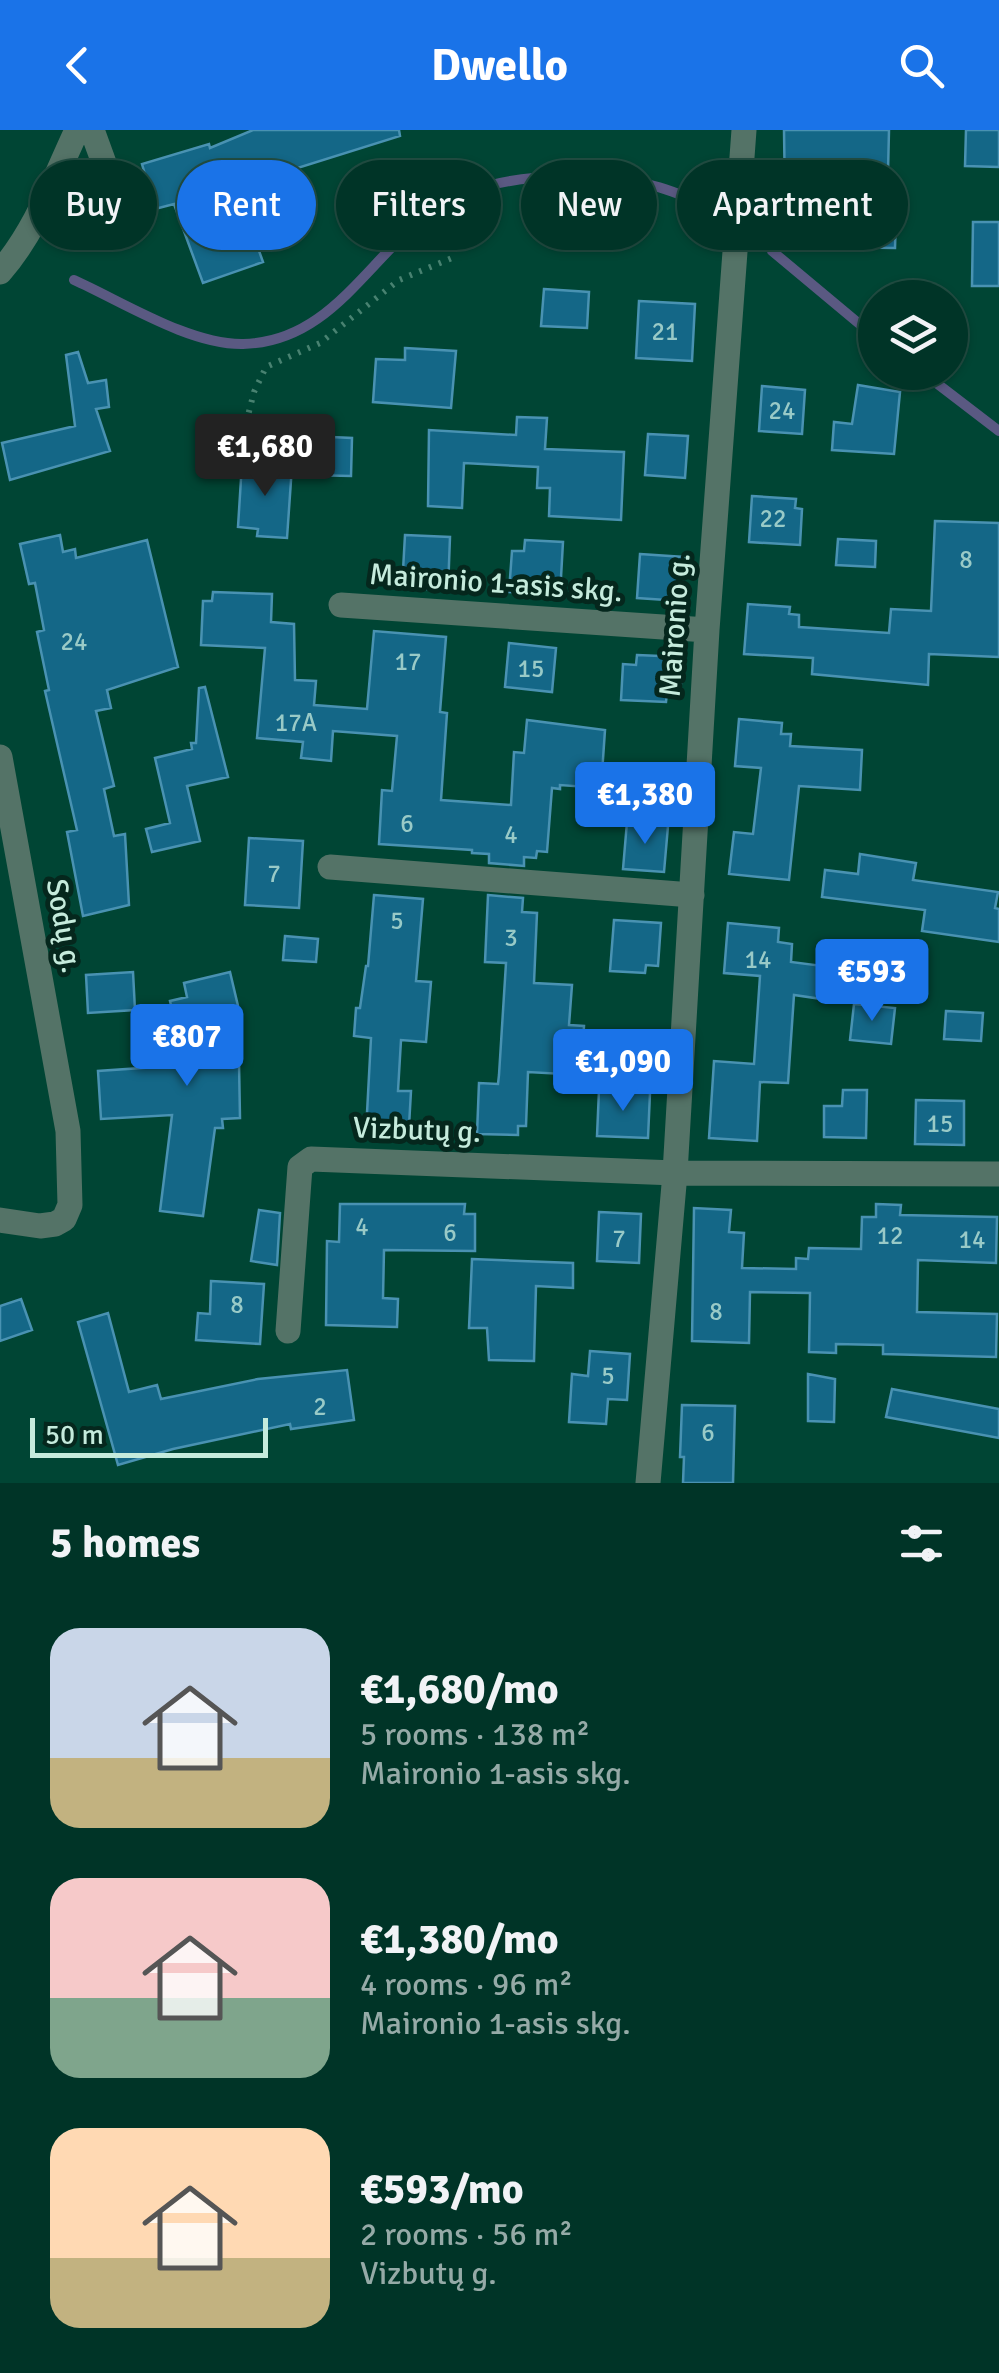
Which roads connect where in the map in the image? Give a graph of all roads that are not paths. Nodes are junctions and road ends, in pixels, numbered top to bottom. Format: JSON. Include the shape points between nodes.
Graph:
{"nodes":[{"id":1,"x":77,"y":130,"type":"edge"},
{"id":2,"x":92,"y":130,"type":"edge"},
{"id":3,"x":744,"y":130,"type":"edge"},
{"id":4,"x":103,"y":160,"type":"edge"},
{"id":5,"x":0,"y":272,"type":"edge"},
{"id":6,"x":340,"y":605,"type":"dead end"},
{"id":7,"x":707,"y":630,"type":"junction"},
{"id":8,"x":0,"y":757,"type":"edge"},
{"id":9,"x":330,"y":867,"type":"dead end"},
{"id":10,"x":692,"y":896,"type":"junction"},
{"id":11,"x":675,"y":1173,"type":"junction"},
{"id":12,"x":999,"y":1174,"type":"edge"},
{"id":13,"x":0,"y":1220,"type":"edge"},
{"id":14,"x":288,"y":1332,"type":"dead end"},
{"id":15,"x":648,"y":1483,"type":"edge"}],
"edges":[{"from":1,"to":5,"type":"street","via":[[34,222]]},
{"from":2,"to":4,"type":"street"},
{"from":3,"to":7,"type":"street","name":"Maironio g."},
{"from":6,"to":7,"type":"street","name":"Maironio 1-asis skg."},
{"from":7,"to":10,"type":"street","name":"Maironio g."},
{"from":8,"to":13,"type":"street","name":"Sodų g.","via":[[68,1131],[70,1205],[55,1224]]},
{"from":9,"to":10,"type":"street"},
{"from":10,"to":11,"type":"street","name":"Maironio g."},
{"from":11,"to":12,"type":"street","name":"Vizbutų g."},
{"from":11,"to":14,"type":"street","name":"Vizbutų g.","via":[[312,1159],[300,1167]]},
{"from":11,"to":15,"type":"street","name":"Maironio g."}]}
